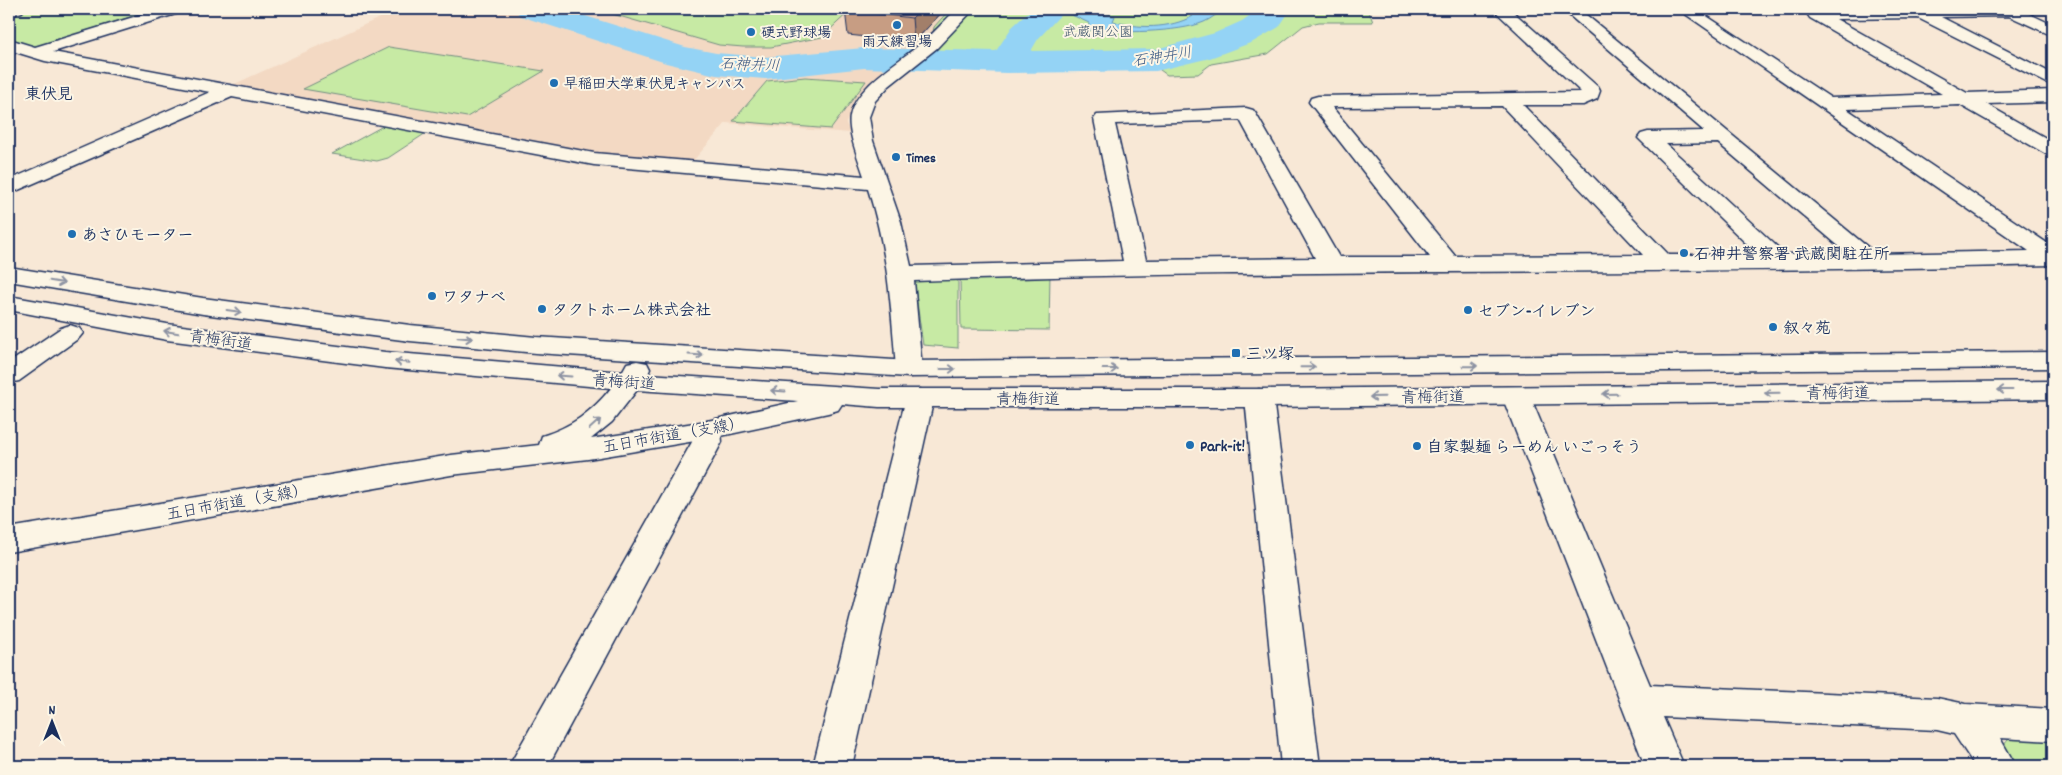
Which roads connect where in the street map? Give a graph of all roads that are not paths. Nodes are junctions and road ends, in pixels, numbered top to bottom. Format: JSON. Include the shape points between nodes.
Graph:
{"nodes":[{"id":1,"x":16,"y":9,"type":"edge"},
{"id":2,"x":176,"y":9,"type":"edge"},
{"id":3,"x":966,"y":9,"type":"edge"},
{"id":4,"x":1501,"y":9,"type":"edge"},
{"id":5,"x":1570,"y":9,"type":"edge"},
{"id":6,"x":1686,"y":9,"type":"edge"},
{"id":7,"x":2010,"y":10,"type":"edge"},
{"id":8,"x":9,"y":11,"type":"edge"},
{"id":9,"x":1916,"y":11,"type":"edge"},
{"id":10,"x":2048,"y":26,"type":"edge"},
{"id":11,"x":9,"y":44,"type":"edge"},
{"id":12,"x":37,"y":52,"type":"junction"},
{"id":13,"x":9,"y":62,"type":"edge"},
{"id":14,"x":2053,"y":81,"type":"edge"},
{"id":15,"x":229,"y":91,"type":"junction"},
{"id":16,"x":2053,"y":96,"type":"edge"},
{"id":17,"x":1508,"y":100,"type":"junction"},
{"id":18,"x":1966,"y":100,"type":"junction"},
{"id":19,"x":1827,"y":104,"type":"junction"},
{"id":20,"x":1723,"y":137,"type":"junction"},
{"id":21,"x":2053,"y":150,"type":"edge"},
{"id":22,"x":877,"y":183,"type":"junction"},
{"id":23,"x":9,"y":188,"type":"edge"},
{"id":24,"x":2053,"y":257,"type":"edge"},
{"id":25,"x":1662,"y":262,"type":"junction"},
{"id":26,"x":1872,"y":262,"type":"junction"},
{"id":27,"x":1780,"y":263,"type":"junction"},
{"id":28,"x":1449,"y":265,"type":"junction"},
{"id":29,"x":1332,"y":266,"type":"junction"},
{"id":30,"x":1136,"y":267,"type":"junction"},
{"id":31,"x":9,"y":274,"type":"edge"},
{"id":32,"x":901,"y":274,"type":"junction"},
{"id":33,"x":9,"y":303,"type":"edge"},
{"id":34,"x":70,"y":333,"type":"dead end"},
{"id":35,"x":647,"y":352,"type":"junction"},
{"id":36,"x":2053,"y":360,"type":"edge"},
{"id":37,"x":9,"y":375,"type":"edge"},
{"id":38,"x":629,"y":381,"type":"junction"},
{"id":39,"x":914,"y":384,"type":"junction"},
{"id":40,"x":2053,"y":390,"type":"edge"},
{"id":41,"x":1516,"y":396,"type":"junction"},
{"id":42,"x":879,"y":398,"type":"junction"},
{"id":43,"x":1258,"y":398,"type":"junction"},
{"id":44,"x":707,"y":430,"type":"junction"},
{"id":45,"x":466,"y":462,"type":"junction"},
{"id":46,"x":9,"y":540,"type":"edge"},
{"id":47,"x":1637,"y":700,"type":"junction"},
{"id":48,"x":1966,"y":720,"type":"junction"},
{"id":49,"x":2053,"y":725,"type":"edge"},
{"id":50,"x":528,"y":766,"type":"edge"},
{"id":51,"x":832,"y":766,"type":"edge"},
{"id":52,"x":1301,"y":766,"type":"edge"},
{"id":53,"x":1664,"y":766,"type":"edge"},
{"id":54,"x":1996,"y":766,"type":"edge"}],
"edges":[{"from":1,"to":8,"type":"street"},
{"from":2,"to":12,"type":"street"},
{"from":3,"to":22,"type":"street","via":[[931,44],[866,99],[859,117]]},
{"from":4,"to":17,"type":"street","via":[[1591,92],[1582,98]]},
{"from":5,"to":20,"type":"street"},
{"from":6,"to":19,"type":"street"},
{"from":7,"to":9,"type":"street"},
{"from":7,"to":10,"type":"street"},
{"from":9,"to":14,"type":"street"},
{"from":9,"to":18,"type":"street","via":[[1816,15]]},
{"from":11,"to":12,"type":"street"},
{"from":12,"to":13,"type":"street"},
{"from":12,"to":15,"type":"street"},
{"from":15,"to":22,"type":"street","via":[[594,159]]},
{"from":15,"to":23,"type":"street"},
{"from":16,"to":18,"type":"street"},
{"from":17,"to":25,"type":"street"},
{"from":17,"to":28,"type":"street","via":[[1318,102]]},
{"from":18,"to":19,"type":"street"},
{"from":18,"to":21,"type":"street"},
{"from":19,"to":24,"type":"street"},
{"from":20,"to":26,"type":"street"},
{"from":20,"to":27,"type":"street","via":[[1648,138]]},
{"from":22,"to":32,"type":"street","via":[[890,222]]},
{"from":24,"to":26,"type":"street"},
{"from":25,"to":27,"type":"street"},
{"from":25,"to":28,"type":"street"},
{"from":26,"to":27,"type":"street"},
{"from":28,"to":29,"type":"street"},
{"from":29,"to":30,"type":"street"},
{"from":29,"to":30,"type":"street","via":[[1246,114],[1104,119]]},
{"from":30,"to":32,"type":"street"},
{"from":31,"to":35,"type":"street","name":"青梅街道","one_way":true,"via":[[337,324],[526,344]]},
{"from":32,"to":39,"type":"street"},
{"from":38,"to":33,"type":"street","name":"青梅街道","one_way":true,"via":[[404,362],[277,347],[167,332]]},
{"from":34,"to":37,"type":"street"},
{"from":35,"to":38,"type":"street","name":"五日市街道（支線）"},
{"from":35,"to":39,"type":"street","name":"青梅街道","one_way":true},
{"from":39,"to":36,"type":"street","name":"青梅街道","one_way":true},
{"from":42,"to":38,"type":"street","name":"青梅街道","one_way":true},
{"from":45,"to":38,"type":"street","name":"五日市街道（支線）","one_way":true,"via":[[576,436],[602,417]]},
{"from":39,"to":42,"type":"street","name":"青梅街道"},
{"from":39,"to":43,"type":"street","name":"青梅街道"},
{"from":39,"to":51,"type":"street"},
{"from":40,"to":41,"type":"street","name":"青梅街道","one_way":true},
{"from":41,"to":43,"type":"street","name":"青梅街道","one_way":true},
{"from":41,"to":47,"type":"street"},
{"from":42,"to":44,"type":"street","name":"五日市街道（支線）","via":[[817,406]]},
{"from":43,"to":52,"type":"street"},
{"from":44,"to":45,"type":"street","name":"五日市街道（支線）","via":[[588,449]]},
{"from":44,"to":50,"type":"street","via":[[707,442]]},
{"from":45,"to":46,"type":"street","name":"五日市街道（支線）"},
{"from":47,"to":48,"type":"street","via":[[1937,714]]},
{"from":47,"to":53,"type":"street"},
{"from":48,"to":49,"type":"street"},
{"from":48,"to":54,"type":"street"}]}
